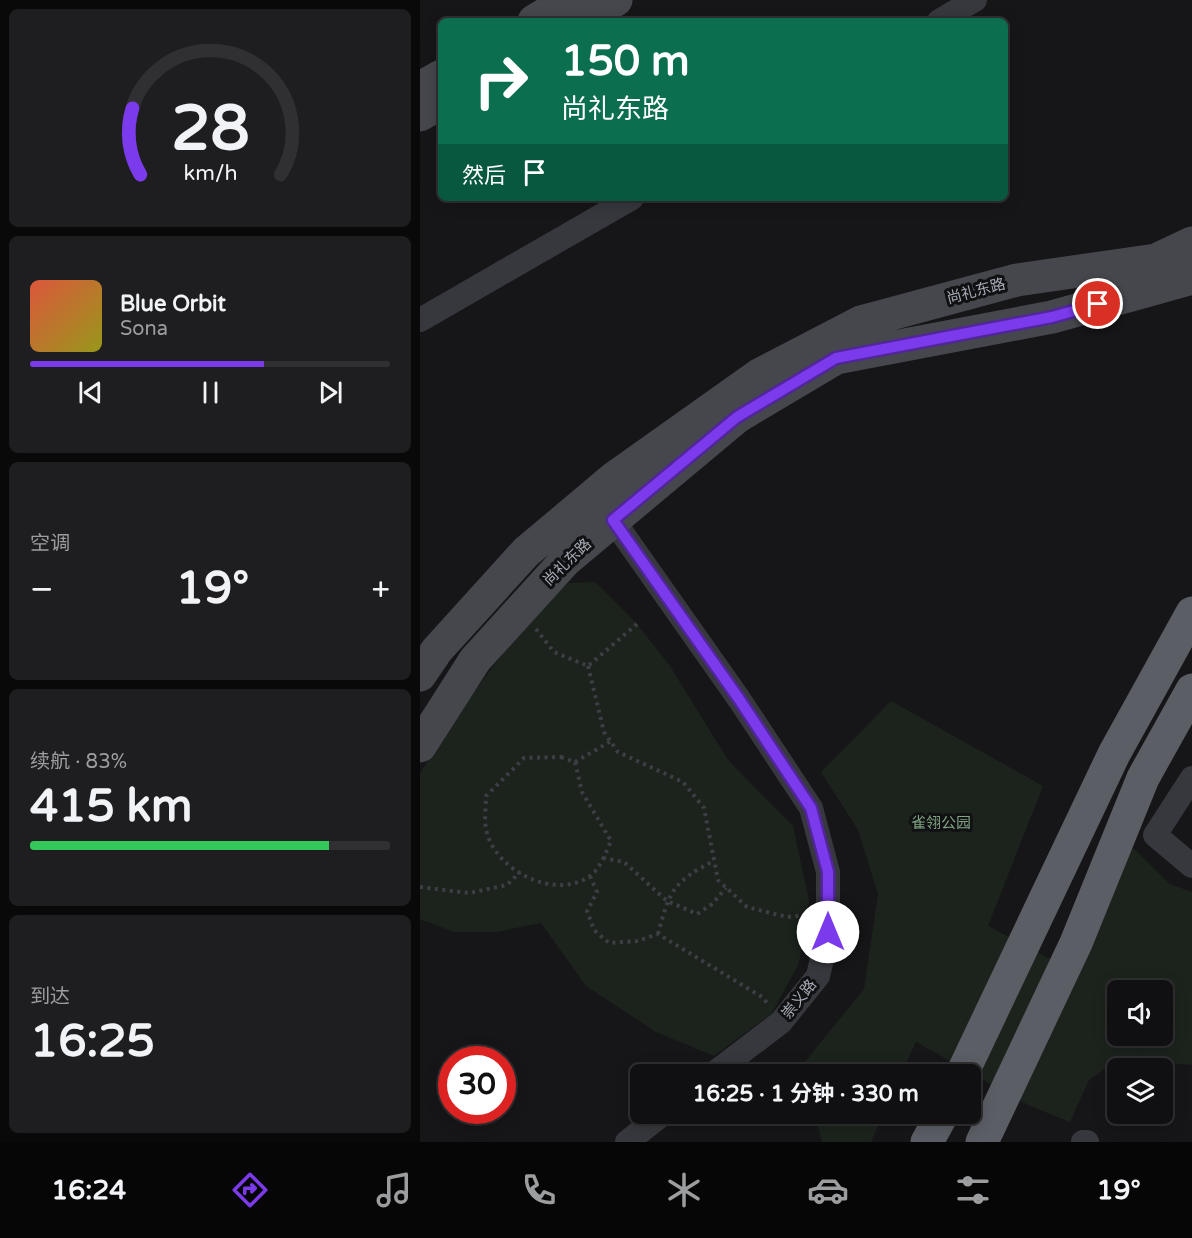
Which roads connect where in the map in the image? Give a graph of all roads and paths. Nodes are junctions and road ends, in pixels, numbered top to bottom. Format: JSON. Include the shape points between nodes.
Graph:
{"nodes":[{"id":1,"x":569,"y":0,"type":"edge"},
{"id":2,"x":616,"y":0,"type":"edge"},
{"id":3,"x":975,"y":0,"type":"edge"},
{"id":4,"x":539,"y":18,"type":"edge"},
{"id":5,"x":585,"y":18,"type":"edge"},
{"id":6,"x":944,"y":18,"type":"edge"},
{"id":7,"x":438,"y":77,"type":"edge"},
{"id":8,"x":420,"y":88,"type":"edge"},
{"id":9,"x":438,"y":105,"type":"edge"},
{"id":10,"x":420,"y":115,"type":"edge"},
{"id":11,"x":627,"y":201,"type":"edge"},
{"id":12,"x":1192,"y":243,"type":"edge"},
{"id":13,"x":1192,"y":278,"type":"edge"},
{"id":14,"x":420,"y":320,"type":"edge"},
{"id":15,"x":589,"y":499,"type":"junction"},
{"id":16,"x":613,"y":520,"type":"junction"},
{"id":17,"x":1192,"y":613,"type":"edge"},
{"id":18,"x":517,"y":614,"type":"junction"},
{"id":19,"x":637,"y":624,"type":"dead end"},
{"id":20,"x":588,"y":666,"type":"junction"},
{"id":21,"x":420,"y":675,"type":"edge"},
{"id":22,"x":1192,"y":690,"type":"edge"},
{"id":23,"x":611,"y":741,"type":"junction"},
{"id":24,"x":420,"y":746,"type":"edge"},
{"id":25,"x":575,"y":762,"type":"junction"},
{"id":26,"x":1192,"y":778,"type":"edge"},
{"id":27,"x":603,"y":858,"type":"junction"},
{"id":28,"x":713,"y":861,"type":"junction"},
{"id":29,"x":1192,"y":866,"type":"edge"},
{"id":30,"x":520,"y":872,"type":"junction"},
{"id":31,"x":590,"y":876,"type":"junction"},
{"id":32,"x":420,"y":887,"type":"edge"},
{"id":33,"x":726,"y":888,"type":"junction"},
{"id":34,"x":667,"y":901,"type":"junction"},
{"id":35,"x":828,"y":913,"type":"junction"},
{"id":36,"x":658,"y":933,"type":"junction"},
{"id":37,"x":781,"y":1022,"type":"junction"},
{"id":38,"x":726,"y":1064,"type":"edge"},
{"id":39,"x":967,"y":1064,"type":"edge"},
{"id":40,"x":650,"y":1124,"type":"edge"},
{"id":41,"x":937,"y":1124,"type":"edge"},
{"id":42,"x":627,"y":1142,"type":"edge"},
{"id":43,"x":927,"y":1142,"type":"edge"},
{"id":44,"x":982,"y":1142,"type":"edge"}],
"edges":[{"from":1,"to":4,"type":"main road"},
{"from":2,"to":5,"type":"main road"},
{"from":3,"to":6,"type":"street"},
{"from":7,"to":8,"type":"main road"},
{"from":9,"to":10,"type":"main road"},
{"from":11,"to":14,"type":"street"},
{"from":12,"to":15,"type":"main road","name":"尚礼东路","via":[[1156,260],[1017,280],[861,322],[759,375]]},
{"from":13,"to":16,"type":"main road","name":"尚礼东路","via":[[1052,317],[836,358],[737,417]]},
{"from":15,"to":16,"type":"street","name":"崇义路"},
{"from":15,"to":21,"type":"main road","name":"尚礼东路","via":[[526,552]]},
{"from":16,"to":18,"type":"main road","name":"尚礼东路","via":[[566,560]]},
{"from":16,"to":35,"type":"street","name":"崇义路","via":[[811,808],[828,872]]},
{"from":17,"to":39,"type":"highway","via":[[1114,754]]},
{"from":18,"to":20,"type":"path","via":[[536,628],[554,652]]},
{"from":18,"to":24,"type":"main road","name":"尚礼东路","via":[[475,660]]},
{"from":19,"to":20,"type":"path"},
{"from":20,"to":23,"type":"path","via":[[604,732]]},
{"from":22,"to":44,"type":"highway","via":[[1143,778],[1076,944]]},
{"from":23,"to":25,"type":"path"},
{"from":23,"to":28,"type":"path","via":[[618,752],[683,782],[704,808]]},
{"from":25,"to":27,"type":"path","via":[[582,792],[611,841]]},
{"from":25,"to":30,"type":"path","via":[[561,757],[524,758],[486,796],[486,830],[501,859]]},
{"from":26,"to":29,"type":"street","via":[[1155,836]]},
{"from":27,"to":31,"type":"path"},
{"from":27,"to":34,"type":"path","via":[[624,862]]},
{"from":28,"to":33,"type":"path","via":[[718,880]]},
{"from":28,"to":34,"type":"path","via":[[684,877]]},
{"from":30,"to":31,"type":"path","via":[[536,883],[567,885]]},
{"from":30,"to":32,"type":"path","via":[[507,885],[469,893]]},
{"from":31,"to":36,"type":"path","via":[[597,892],[587,911],[594,930],[609,943],[637,941]]},
{"from":33,"to":34,"type":"path","via":[[697,914]]},
{"from":33,"to":35,"type":"path","via":[[747,908],[787,916]]},
{"from":34,"to":36,"type":"path"},
{"from":35,"to":37,"type":"street","name":"崇义路","via":[[818,976]]},
{"from":36,"to":37,"type":"path","via":[[762,997]]},
{"from":37,"to":38,"type":"street","name":"崇义路"},
{"from":40,"to":42,"type":"street"},
{"from":41,"to":43,"type":"highway"}]}
